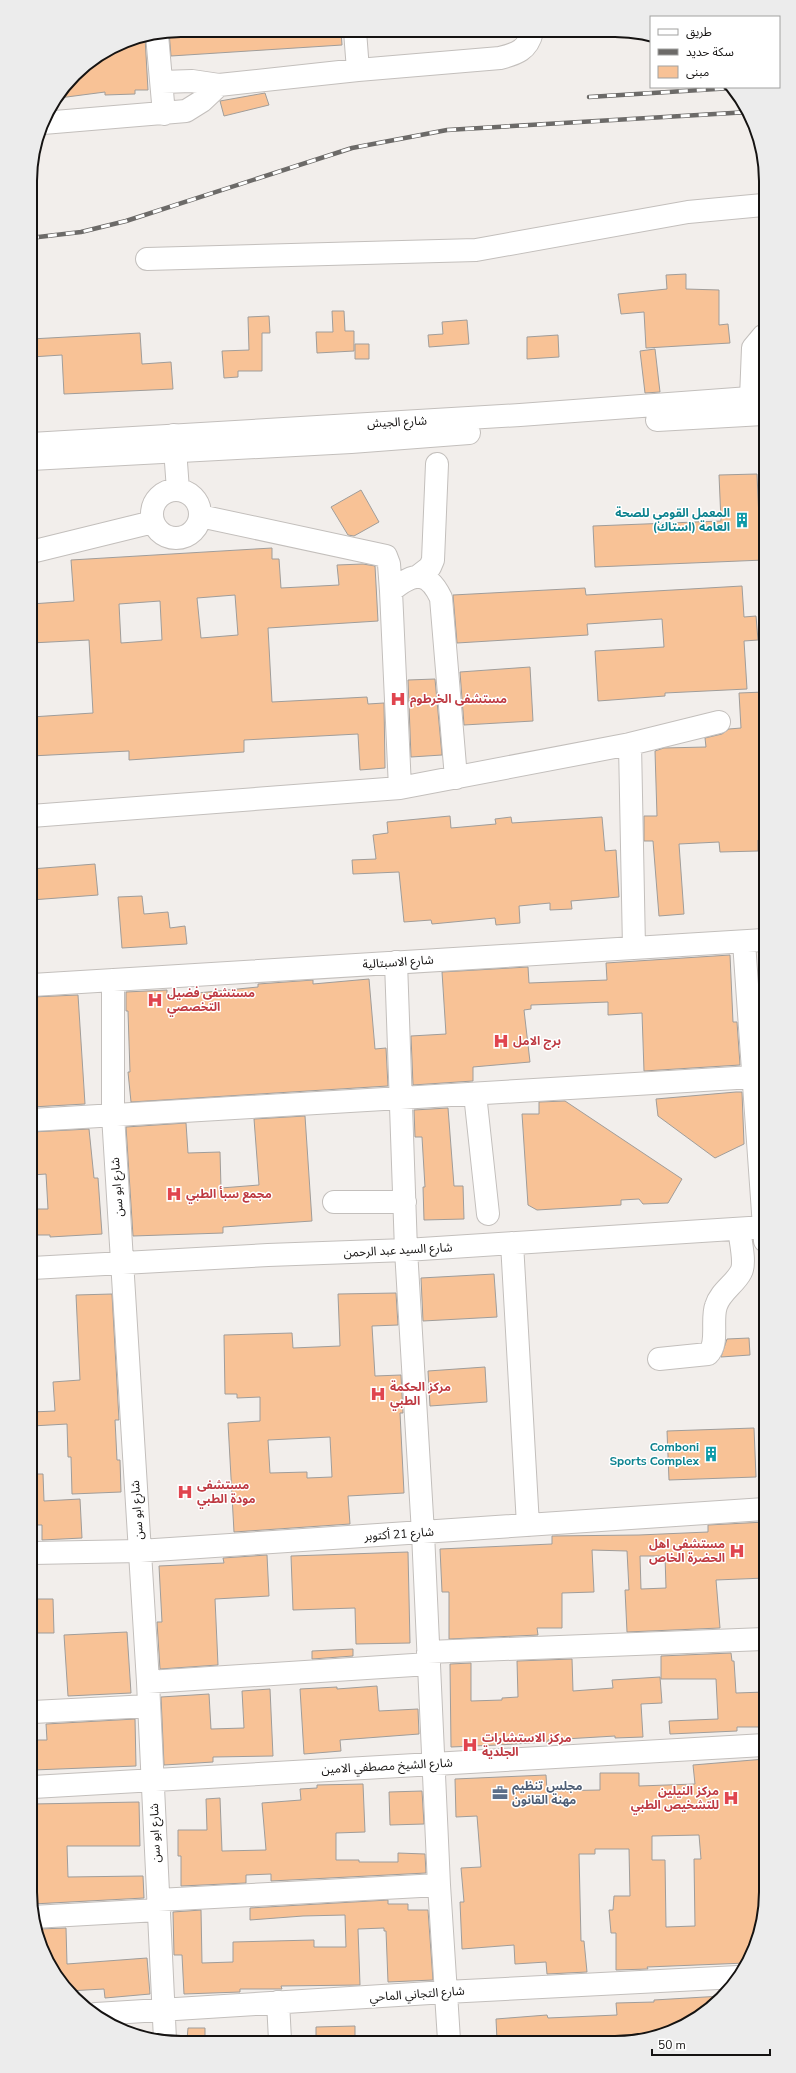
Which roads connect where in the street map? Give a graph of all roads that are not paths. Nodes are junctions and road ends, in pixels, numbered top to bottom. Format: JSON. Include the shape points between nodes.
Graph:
{"nodes":[{"id":1,"x":355,"y":37,"type":"edge"},
{"id":2,"x":530,"y":37,"type":"edge"},
{"id":3,"x":157,"y":39,"type":"edge"},
{"id":4,"x":358,"y":70,"type":"junction"},
{"id":5,"x":162,"y":82,"type":"junction"},
{"id":6,"x":219,"y":85,"type":"junction"},
{"id":7,"x":164,"y":114,"type":"junction"},
{"id":8,"x":50,"y":122,"type":"edge"},
{"id":9,"x":759,"y":205,"type":"edge"},
{"id":10,"x":147,"y":259,"type":"dead end"},
{"id":11,"x":759,"y":341,"type":"edge"},
{"id":12,"x":759,"y":403,"type":"edge"},
{"id":13,"x":174,"y":443,"type":"junction"},
{"id":14,"x":37,"y":444,"type":"edge"},
{"id":15,"x":37,"y":459,"type":"edge"},
{"id":16,"x":437,"y":464,"type":"dead end"},
{"id":17,"x":178,"y":490,"type":"junction"},
{"id":18,"x":200,"y":516,"type":"junction"},
{"id":19,"x":153,"y":522,"type":"junction"},
{"id":20,"x":37,"y":551,"type":"edge"},
{"id":21,"x":417,"y":577,"type":"junction"},
{"id":22,"x":392,"y":591,"type":"junction"},
{"id":23,"x":719,"y":722,"type":"dead end"},
{"id":24,"x":630,"y":744,"type":"junction"},
{"id":25,"x":456,"y":778,"type":"junction"},
{"id":26,"x":400,"y":788,"type":"junction"},
{"id":27,"x":37,"y":816,"type":"edge"},
{"id":28,"x":754,"y":941,"type":"edge"},
{"id":29,"x":634,"y":948,"type":"junction"},
{"id":30,"x":396,"y":962,"type":"junction"},
{"id":31,"x":113,"y":980,"type":"junction"},
{"id":32,"x":37,"y":985,"type":"edge"},
{"id":33,"x":757,"y":1084,"type":"edge"},
{"id":34,"x":475,"y":1094,"type":"junction"},
{"id":35,"x":402,"y":1098,"type":"junction"},
{"id":36,"x":112,"y":1115,"type":"junction"},
{"id":37,"x":37,"y":1120,"type":"edge"},
{"id":38,"x":759,"y":1126,"type":"edge"},
{"id":39,"x":334,"y":1202,"type":"dead end"},
{"id":40,"x":405,"y":1202,"type":"junction"},
{"id":41,"x":488,"y":1214,"type":"dead end"},
{"id":42,"x":739,"y":1229,"type":"junction"},
{"id":43,"x":759,"y":1231,"type":"edge"},
{"id":44,"x":512,"y":1243,"type":"junction"},
{"id":45,"x":406,"y":1250,"type":"junction"},
{"id":46,"x":122,"y":1263,"type":"junction"},
{"id":47,"x":37,"y":1268,"type":"edge"},
{"id":48,"x":659,"y":1359,"type":"dead end"},
{"id":49,"x":759,"y":1509,"type":"edge"},
{"id":50,"x":528,"y":1526,"type":"junction"},
{"id":51,"x":423,"y":1533,"type":"junction"},
{"id":52,"x":140,"y":1551,"type":"junction"},
{"id":53,"x":37,"y":1553,"type":"edge"},
{"id":54,"x":759,"y":1639,"type":"edge"},
{"id":55,"x":428,"y":1658,"type":"junction"},
{"id":56,"x":148,"y":1682,"type":"junction"},
{"id":57,"x":149,"y":1706,"type":"junction"},
{"id":58,"x":37,"y":1712,"type":"edge"},
{"id":59,"x":759,"y":1745,"type":"edge"},
{"id":60,"x":434,"y":1763,"type":"junction"},
{"id":61,"x":153,"y":1780,"type":"junction"},
{"id":62,"x":37,"y":1787,"type":"edge"},
{"id":63,"x":439,"y":1885,"type":"junction"},
{"id":64,"x":158,"y":1905,"type":"junction"},
{"id":65,"x":39,"y":1916,"type":"edge"},
{"id":66,"x":732,"y":1976,"type":"edge"},
{"id":67,"x":446,"y":1992,"type":"junction"},
{"id":68,"x":278,"y":2002,"type":"junction"},
{"id":69,"x":163,"y":2010,"type":"junction"},
{"id":70,"x":103,"y":2014,"type":"edge"},
{"id":71,"x":165,"y":2035,"type":"edge"},
{"id":72,"x":280,"y":2036,"type":"edge"},
{"id":73,"x":450,"y":2036,"type":"edge"}],
"edges":[{"from":1,"to":4,"type":"main road"},
{"from":2,"to":4,"type":"main road","via":[[528,44],[518,53],[500,58]]},
{"from":3,"to":5,"type":"main road"},
{"from":4,"to":6,"type":"main road"},
{"from":5,"to":6,"type":"main road","via":[[192,81]]},
{"from":5,"to":7,"type":"main road"},
{"from":6,"to":7,"type":"main road","via":[[202,101],[186,111]]},
{"from":7,"to":8,"type":"main road"},
{"from":9,"to":10,"type":"main road","via":[[688,212],[476,250]]},
{"from":11,"to":12,"type":"main road","via":[[753,348]]},
{"from":12,"to":13,"type":"main road","name":"شارع الجيش","via":[[595,417]]},
{"from":13,"to":14,"type":"main road","name":"شارع الجيش"},
{"from":13,"to":15,"type":"main road","name":"شارع الجيش"},
{"from":13,"to":17,"type":"main road"},
{"from":16,"to":21,"type":"main road","via":[[433,560]]},
{"from":17,"to":18,"type":"main road","via":[[194,499],[199,507]]},
{"from":17,"to":19,"type":"main road","via":[[168,491],[154,503]]},
{"from":18,"to":19,"type":"main road","via":[[192,533],[183,537],[165,536],[157,530]]},
{"from":18,"to":22,"type":"main road","via":[[386,556]]},
{"from":19,"to":20,"type":"main road"},
{"from":21,"to":22,"type":"main road","via":[[408,578]]},
{"from":21,"to":25,"type":"main road","via":[[427,580],[436,588],[441,598]]},
{"from":22,"to":26,"type":"main road"},
{"from":23,"to":24,"type":"main road"},
{"from":24,"to":25,"type":"main road"},
{"from":24,"to":29,"type":"main road"},
{"from":25,"to":26,"type":"main road"},
{"from":26,"to":27,"type":"main road"},
{"from":28,"to":29,"type":"main road","name":"شارع الاسبتالية"},
{"from":28,"to":33,"type":"main road"},
{"from":29,"to":30,"type":"main road","name":"شارع الاسبتالية"},
{"from":30,"to":31,"type":"main road","name":"شارع الاسبتالية"},
{"from":30,"to":35,"type":"main road"},
{"from":31,"to":32,"type":"main road","name":"شارع الاسبتالية"},
{"from":31,"to":36,"type":"main road","name":"شارع ابو سن"},
{"from":33,"to":34,"type":"main road"},
{"from":33,"to":38,"type":"main road"},
{"from":34,"to":35,"type":"main road"},
{"from":34,"to":41,"type":"main road"},
{"from":35,"to":36,"type":"main road"},
{"from":35,"to":40,"type":"main road"},
{"from":36,"to":37,"type":"main road"},
{"from":36,"to":46,"type":"main road","name":"شارع ابو سن"},
{"from":39,"to":40,"type":"main road"},
{"from":40,"to":45,"type":"main road"},
{"from":42,"to":43,"type":"main road","name":"شارع السيد عبد الرحمن"},
{"from":42,"to":44,"type":"main road","name":"شارع السيد عبد الرحمن"},
{"from":42,"to":48,"type":"main road","via":[[743,1265],[741,1272],[718,1300],[713,1320],[711,1351],[708,1354]]},
{"from":44,"to":45,"type":"main road","name":"شارع السيد عبد الرحمن"},
{"from":44,"to":50,"type":"main road"},
{"from":45,"to":46,"type":"main road","name":"شارع السيد عبد الرحمن"},
{"from":45,"to":51,"type":"main road"},
{"from":46,"to":47,"type":"main road","name":"شارع السيد عبد الرحمن"},
{"from":46,"to":52,"type":"main road","name":"شارع ابو سن"},
{"from":49,"to":50,"type":"main road","name":"شارع 21 أكتوبر"},
{"from":50,"to":51,"type":"main road","name":"شارع 21 أكتوبر"},
{"from":51,"to":52,"type":"main road","name":"شارع 21 أكتوبر"},
{"from":51,"to":55,"type":"main road"},
{"from":52,"to":53,"type":"main road","name":"شارع 21 أكتوبر"},
{"from":52,"to":56,"type":"main road","name":"شارع ابو سن"},
{"from":54,"to":55,"type":"main road"},
{"from":55,"to":56,"type":"main road"},
{"from":55,"to":60,"type":"main road"},
{"from":56,"to":57,"type":"main road","name":"شارع ابو سن"},
{"from":57,"to":58,"type":"main road"},
{"from":57,"to":61,"type":"main road","name":"شارع ابو سن"},
{"from":59,"to":60,"type":"main road","name":"شارع الشيخ مصطفي الامين"},
{"from":60,"to":61,"type":"main road","name":"شارع الشيخ مصطفي الامين"},
{"from":60,"to":63,"type":"main road"},
{"from":61,"to":62,"type":"main road","name":"شارع الشيخ مصطفي الامين"},
{"from":61,"to":64,"type":"main road","name":"شارع ابو سن"},
{"from":63,"to":64,"type":"main road"},
{"from":63,"to":67,"type":"main road"},
{"from":64,"to":65,"type":"main road"},
{"from":64,"to":69,"type":"main road","name":"شارع ابو سن"},
{"from":66,"to":67,"type":"main road","name":"شارع التجاني الماحي"},
{"from":67,"to":68,"type":"main road","name":"شارع التجاني الماحي"},
{"from":67,"to":73,"type":"main road"},
{"from":68,"to":69,"type":"main road","name":"شارع التجاني الماحي"},
{"from":68,"to":72,"type":"main road"},
{"from":69,"to":70,"type":"main road","name":"شارع التجاني الماحي"},
{"from":69,"to":71,"type":"main road","name":"شارع ابو سن"}]}
